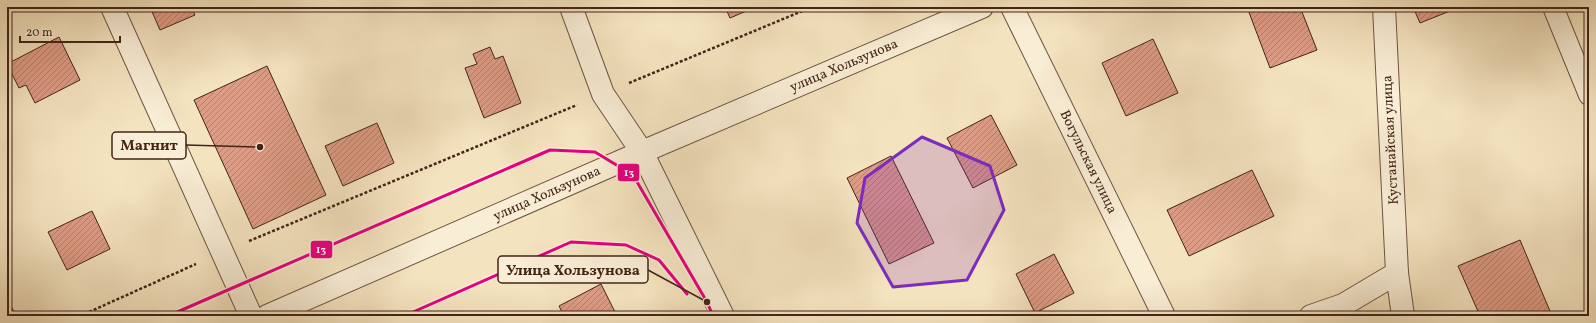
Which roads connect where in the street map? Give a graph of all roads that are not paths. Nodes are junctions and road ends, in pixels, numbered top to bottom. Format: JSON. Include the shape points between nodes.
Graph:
{"nodes":[{"id":1,"x":112,"y":7,"type":"edge"},
{"id":2,"x":571,"y":7,"type":"edge"},
{"id":3,"x":982,"y":7,"type":"edge"},
{"id":4,"x":1012,"y":7,"type":"edge"},
{"id":5,"x":1384,"y":7,"type":"edge"},
{"id":6,"x":1553,"y":7,"type":"edge"},
{"id":7,"x":1589,"y":95,"type":"edge"},
{"id":8,"x":642,"y":152,"type":"junction"},
{"id":9,"x":1397,"y":274,"type":"junction"},
{"id":10,"x":251,"y":316,"type":"edge"},
{"id":11,"x":267,"y":316,"type":"edge"},
{"id":12,"x":723,"y":316,"type":"edge"},
{"id":13,"x":1164,"y":316,"type":"edge"},
{"id":14,"x":1311,"y":316,"type":"edge"},
{"id":15,"x":1403,"y":316,"type":"edge"}],
"edges":[{"from":1,"to":10,"type":"street"},
{"from":2,"to":8,"type":"street","via":[[603,94]]},
{"from":3,"to":8,"type":"street","name":"улица Хользунова"},
{"from":4,"to":13,"type":"street","name":"Вогульская улица"},
{"from":5,"to":9,"type":"street","name":"Кустанайская улица"},
{"from":6,"to":7,"type":"lane"},
{"from":8,"to":11,"type":"street","name":"улица Хользунова"},
{"from":8,"to":12,"type":"street"},
{"from":9,"to":14,"type":"street","via":[[1343,305]]},
{"from":9,"to":15,"type":"street","name":"Кустанайская улица"}]}
